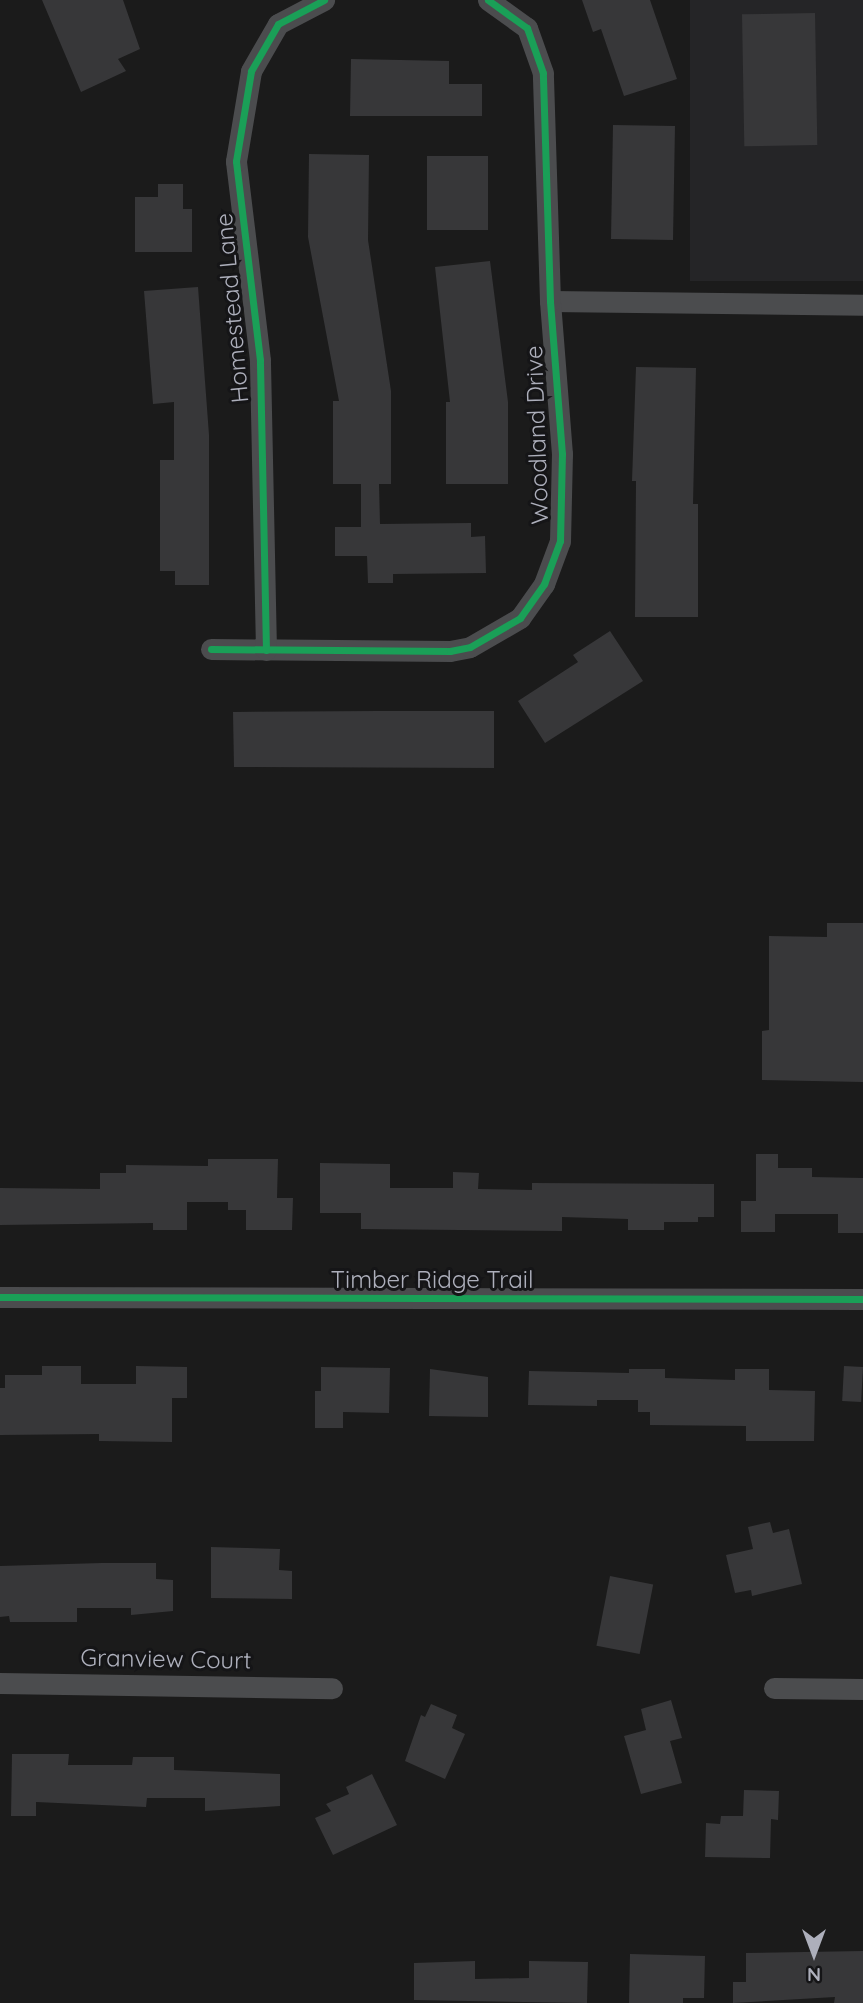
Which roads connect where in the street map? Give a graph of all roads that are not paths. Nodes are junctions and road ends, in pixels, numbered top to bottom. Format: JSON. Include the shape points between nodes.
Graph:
{"nodes":[{"id":1,"x":324,"y":0,"type":"edge"},
{"id":2,"x":488,"y":0,"type":"edge"},
{"id":3,"x":550,"y":301,"type":"junction"},
{"id":4,"x":863,"y":305,"type":"edge"},
{"id":5,"x":211,"y":649,"type":"dead end"},
{"id":6,"x":266,"y":650,"type":"junction"},
{"id":7,"x":0,"y":1297,"type":"edge"},
{"id":8,"x":863,"y":1299,"type":"edge"},
{"id":9,"x":0,"y":1684,"type":"edge"},
{"id":10,"x":332,"y":1688,"type":"dead end"},
{"id":11,"x":774,"y":1688,"type":"dead end"},
{"id":12,"x":863,"y":1689,"type":"edge"}],
"edges":[{"from":1,"to":6,"type":"street","name":"Homestead Lane","via":[[278,24],[251,71],[236,161],[260,360]]},
{"from":2,"to":3,"type":"street","via":[[527,28],[543,73]]},
{"from":3,"to":4,"type":"street"},
{"from":3,"to":6,"type":"street","name":"Woodland Drive","via":[[562,454],[560,541],[544,584],[520,618],[489,638],[450,651]]},
{"from":5,"to":6,"type":"street","name":"Woodland Drive"},
{"from":7,"to":8,"type":"street","name":"Timber Ridge Trail"},
{"from":9,"to":10,"type":"street","name":"Granview Court"},
{"from":11,"to":12,"type":"street"}]}
